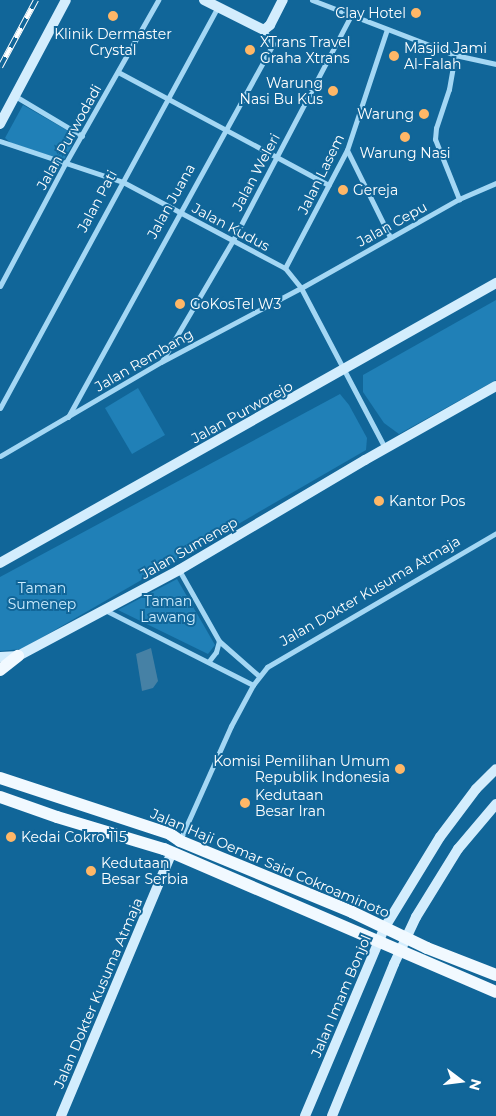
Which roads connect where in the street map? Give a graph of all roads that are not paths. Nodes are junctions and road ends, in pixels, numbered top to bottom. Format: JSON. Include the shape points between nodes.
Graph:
{"nodes":[{"id":1,"x":66,"y":0,"type":"edge"},
{"id":2,"x":158,"y":0,"type":"edge"},
{"id":3,"x":204,"y":0,"type":"edge"},
{"id":4,"x":283,"y":0,"type":"edge"},
{"id":5,"x":312,"y":0,"type":"edge"},
{"id":6,"x":218,"y":8,"type":"junction"},
{"id":7,"x":352,"y":15,"type":"junction"},
{"id":8,"x":387,"y":29,"type":"junction"},
{"id":9,"x":264,"y":30,"type":"junction"},
{"id":10,"x":455,"y":56,"type":"junction"},
{"id":11,"x":496,"y":64,"type":"edge"},
{"id":12,"x":118,"y":72,"type":"junction"},
{"id":13,"x":15,"y":96,"type":"junction"},
{"id":14,"x":168,"y":99,"type":"junction"},
{"id":15,"x":0,"y":124,"type":"edge"},
{"id":16,"x":226,"y":130,"type":"junction"},
{"id":17,"x":82,"y":136,"type":"junction"},
{"id":18,"x":0,"y":141,"type":"edge"},
{"id":19,"x":348,"y":150,"type":"junction"},
{"id":20,"x":277,"y":157,"type":"junction"},
{"id":21,"x":65,"y":164,"type":"junction"},
{"id":22,"x":123,"y":182,"type":"junction"},
{"id":23,"x":496,"y":183,"type":"edge"},
{"id":24,"x":329,"y":185,"type":"junction"},
{"id":25,"x":459,"y":199,"type":"junction"},
{"id":26,"x":180,"y":212,"type":"junction"},
{"id":27,"x":390,"y":237,"type":"junction"},
{"id":28,"x":233,"y":240,"type":"junction"},
{"id":29,"x":285,"y":268,"type":"junction"},
{"id":30,"x":496,"y":283,"type":"edge"},
{"id":31,"x":0,"y":286,"type":"edge"},
{"id":32,"x":300,"y":288,"type":"junction"},
{"id":33,"x":161,"y":362,"type":"junction"},
{"id":34,"x":344,"y":370,"type":"junction"},
{"id":35,"x":496,"y":386,"type":"edge"},
{"id":36,"x":0,"y":408,"type":"edge"},
{"id":37,"x":68,"y":417,"type":"junction"},
{"id":38,"x":385,"y":448,"type":"junction"},
{"id":39,"x":0,"y":456,"type":"edge"},
{"id":40,"x":496,"y":533,"type":"edge"},
{"id":41,"x":0,"y":564,"type":"edge"},
{"id":42,"x":179,"y":570,"type":"junction"},
{"id":43,"x":105,"y":610,"type":"junction"},
{"id":44,"x":219,"y":641,"type":"junction"},
{"id":45,"x":18,"y":656,"type":"junction"},
{"id":46,"x":0,"y":657,"type":"edge"},
{"id":47,"x":209,"y":661,"type":"junction"},
{"id":48,"x":0,"y":670,"type":"edge"},
{"id":49,"x":259,"y":676,"type":"junction"},
{"id":50,"x":253,"y":685,"type":"junction"},
{"id":51,"x":496,"y":769,"type":"edge"},
{"id":52,"x":0,"y":778,"type":"edge"},
{"id":53,"x":0,"y":798,"type":"edge"},
{"id":54,"x":496,"y":804,"type":"edge"},
{"id":55,"x":180,"y":841,"type":"junction"},
{"id":56,"x":172,"y":852,"type":"junction"},
{"id":57,"x":385,"y":928,"type":"junction"},
{"id":58,"x":406,"y":938,"type":"junction"},
{"id":59,"x":379,"y":940,"type":"junction"},
{"id":60,"x":400,"y":950,"type":"junction"},
{"id":61,"x":496,"y":975,"type":"edge"},
{"id":62,"x":496,"y":992,"type":"edge"},
{"id":63,"x":61,"y":1116,"type":"edge"},
{"id":64,"x":305,"y":1116,"type":"edge"},
{"id":65,"x":332,"y":1116,"type":"edge"}],
"edges":[{"from":1,"to":13,"type":"street"},
{"from":2,"to":12,"type":"street","name":"Jalan Purwodadi"},
{"from":3,"to":6,"type":"street"},
{"from":4,"to":9,"type":"street"},
{"from":5,"to":7,"type":"street"},
{"from":6,"to":9,"type":"street"},
{"from":6,"to":14,"type":"street","name":"Jalan Pati"},
{"from":7,"to":8,"type":"street"},
{"from":7,"to":20,"type":"street","name":"Jalan Weleri"},
{"from":8,"to":10,"type":"street"},
{"from":8,"to":19,"type":"street","name":"Jalan Lasem"},
{"from":9,"to":16,"type":"street","name":"Jalan Juana","via":[[273,44]]},
{"from":10,"to":11,"type":"street"},
{"from":10,"to":25,"type":"street","via":[[436,139]]},
{"from":12,"to":14,"type":"street"},
{"from":12,"to":17,"type":"street","name":"Jalan Purwodadi"},
{"from":13,"to":15,"type":"street"},
{"from":13,"to":17,"type":"street"},
{"from":14,"to":16,"type":"street"},
{"from":14,"to":22,"type":"street","name":"Jalan Pati"},
{"from":16,"to":20,"type":"street"},
{"from":16,"to":26,"type":"street","name":"Jalan Juana"},
{"from":17,"to":21,"type":"street","name":"Jalan Purwodadi"},
{"from":18,"to":21,"type":"street","name":"Jalan Kudus"},
{"from":19,"to":24,"type":"street","name":"Jalan Lasem"},
{"from":19,"to":27,"type":"street"},
{"from":20,"to":24,"type":"street"},
{"from":20,"to":28,"type":"street","name":"Jalan Weleri"},
{"from":21,"to":22,"type":"street","name":"Jalan Kudus"},
{"from":21,"to":31,"type":"street","name":"Jalan Purwodadi"},
{"from":22,"to":26,"type":"street","name":"Jalan Kudus"},
{"from":22,"to":36,"type":"street","name":"Jalan Pati"},
{"from":23,"to":25,"type":"street","name":"Jalan Cepu"},
{"from":24,"to":29,"type":"street","name":"Jalan Lasem"},
{"from":25,"to":27,"type":"street","name":"Jalan Cepu"},
{"from":26,"to":28,"type":"street","name":"Jalan Kudus"},
{"from":26,"to":37,"type":"street","name":"Jalan Juana"},
{"from":27,"to":32,"type":"street","name":"Jalan Cepu"},
{"from":28,"to":29,"type":"street","name":"Jalan Kudus"},
{"from":28,"to":33,"type":"street","name":"Jalan Weleri"},
{"from":29,"to":32,"type":"street","name":"Jalan Kudus"},
{"from":30,"to":34,"type":"street","name":"Jalan Purworejo"},
{"from":32,"to":33,"type":"street","name":"Jalan Rembang"},
{"from":32,"to":34,"type":"street","name":"Jalan Kudus"},
{"from":33,"to":37,"type":"street","name":"Jalan Rembang"},
{"from":34,"to":38,"type":"street"},
{"from":34,"to":41,"type":"street","name":"Jalan Purworejo"},
{"from":35,"to":38,"type":"street","name":"Jalan Sumenep"},
{"from":37,"to":39,"type":"street","name":"Jalan Rembang"},
{"from":38,"to":42,"type":"street","name":"Jalan Sumenep"},
{"from":40,"to":49,"type":"street","name":"Jalan Dokter Kusuma Atmaja","via":[[267,667]]},
{"from":42,"to":43,"type":"street","name":"Jalan Sumenep"},
{"from":42,"to":44,"type":"street"},
{"from":43,"to":45,"type":"street","name":"Jalan Sumenep"},
{"from":43,"to":47,"type":"street"},
{"from":44,"to":47,"type":"street"},
{"from":44,"to":49,"type":"street"},
{"from":45,"to":46,"type":"street","name":"Jalan Sumenep"},
{"from":45,"to":48,"type":"main road"},
{"from":47,"to":50,"type":"street"},
{"from":49,"to":50,"type":"street","name":"Jalan Dokter Kusuma Atmaja"},
{"from":50,"to":55,"type":"street","name":"Jalan Dokter Kusuma Atmaja","via":[[231,726]]},
{"from":51,"to":57,"type":"street","name":"Jalan Imam Bonjol","via":[[476,789],[440,837]]},
{"from":52,"to":55,"type":"main road","name":"Jalan Haji Oemar Said Cokroaminoto","via":[[170,834]]},
{"from":53,"to":56,"type":"main road","name":"Jalan Haji Oemar Said Cokroaminoto"},
{"from":54,"to":58,"type":"street","via":[[458,849]]},
{"from":55,"to":57,"type":"main road","name":"Jalan Haji Oemar Said Cokroaminoto"},
{"from":56,"to":59,"type":"main road","name":"Jalan Haji Oemar Said Cokroaminoto"},
{"from":56,"to":63,"type":"street","name":"Jalan Dokter Kusuma Atmaja"},
{"from":57,"to":58,"type":"main road","name":"Jalan Haji Oemar Said Cokroaminoto"},
{"from":57,"to":59,"type":"street","name":"Jalan Imam Bonjol"},
{"from":58,"to":60,"type":"street"},
{"from":58,"to":61,"type":"main road","name":"Jalan Haji Oemar Said Cokroaminoto"},
{"from":59,"to":60,"type":"main road","name":"Jalan Haji Oemar Said Cokroaminoto"},
{"from":59,"to":64,"type":"street","name":"Jalan Imam Bonjol"},
{"from":60,"to":62,"type":"main road","name":"Jalan Haji Oemar Said Cokroaminoto"},
{"from":60,"to":65,"type":"street"}]}
